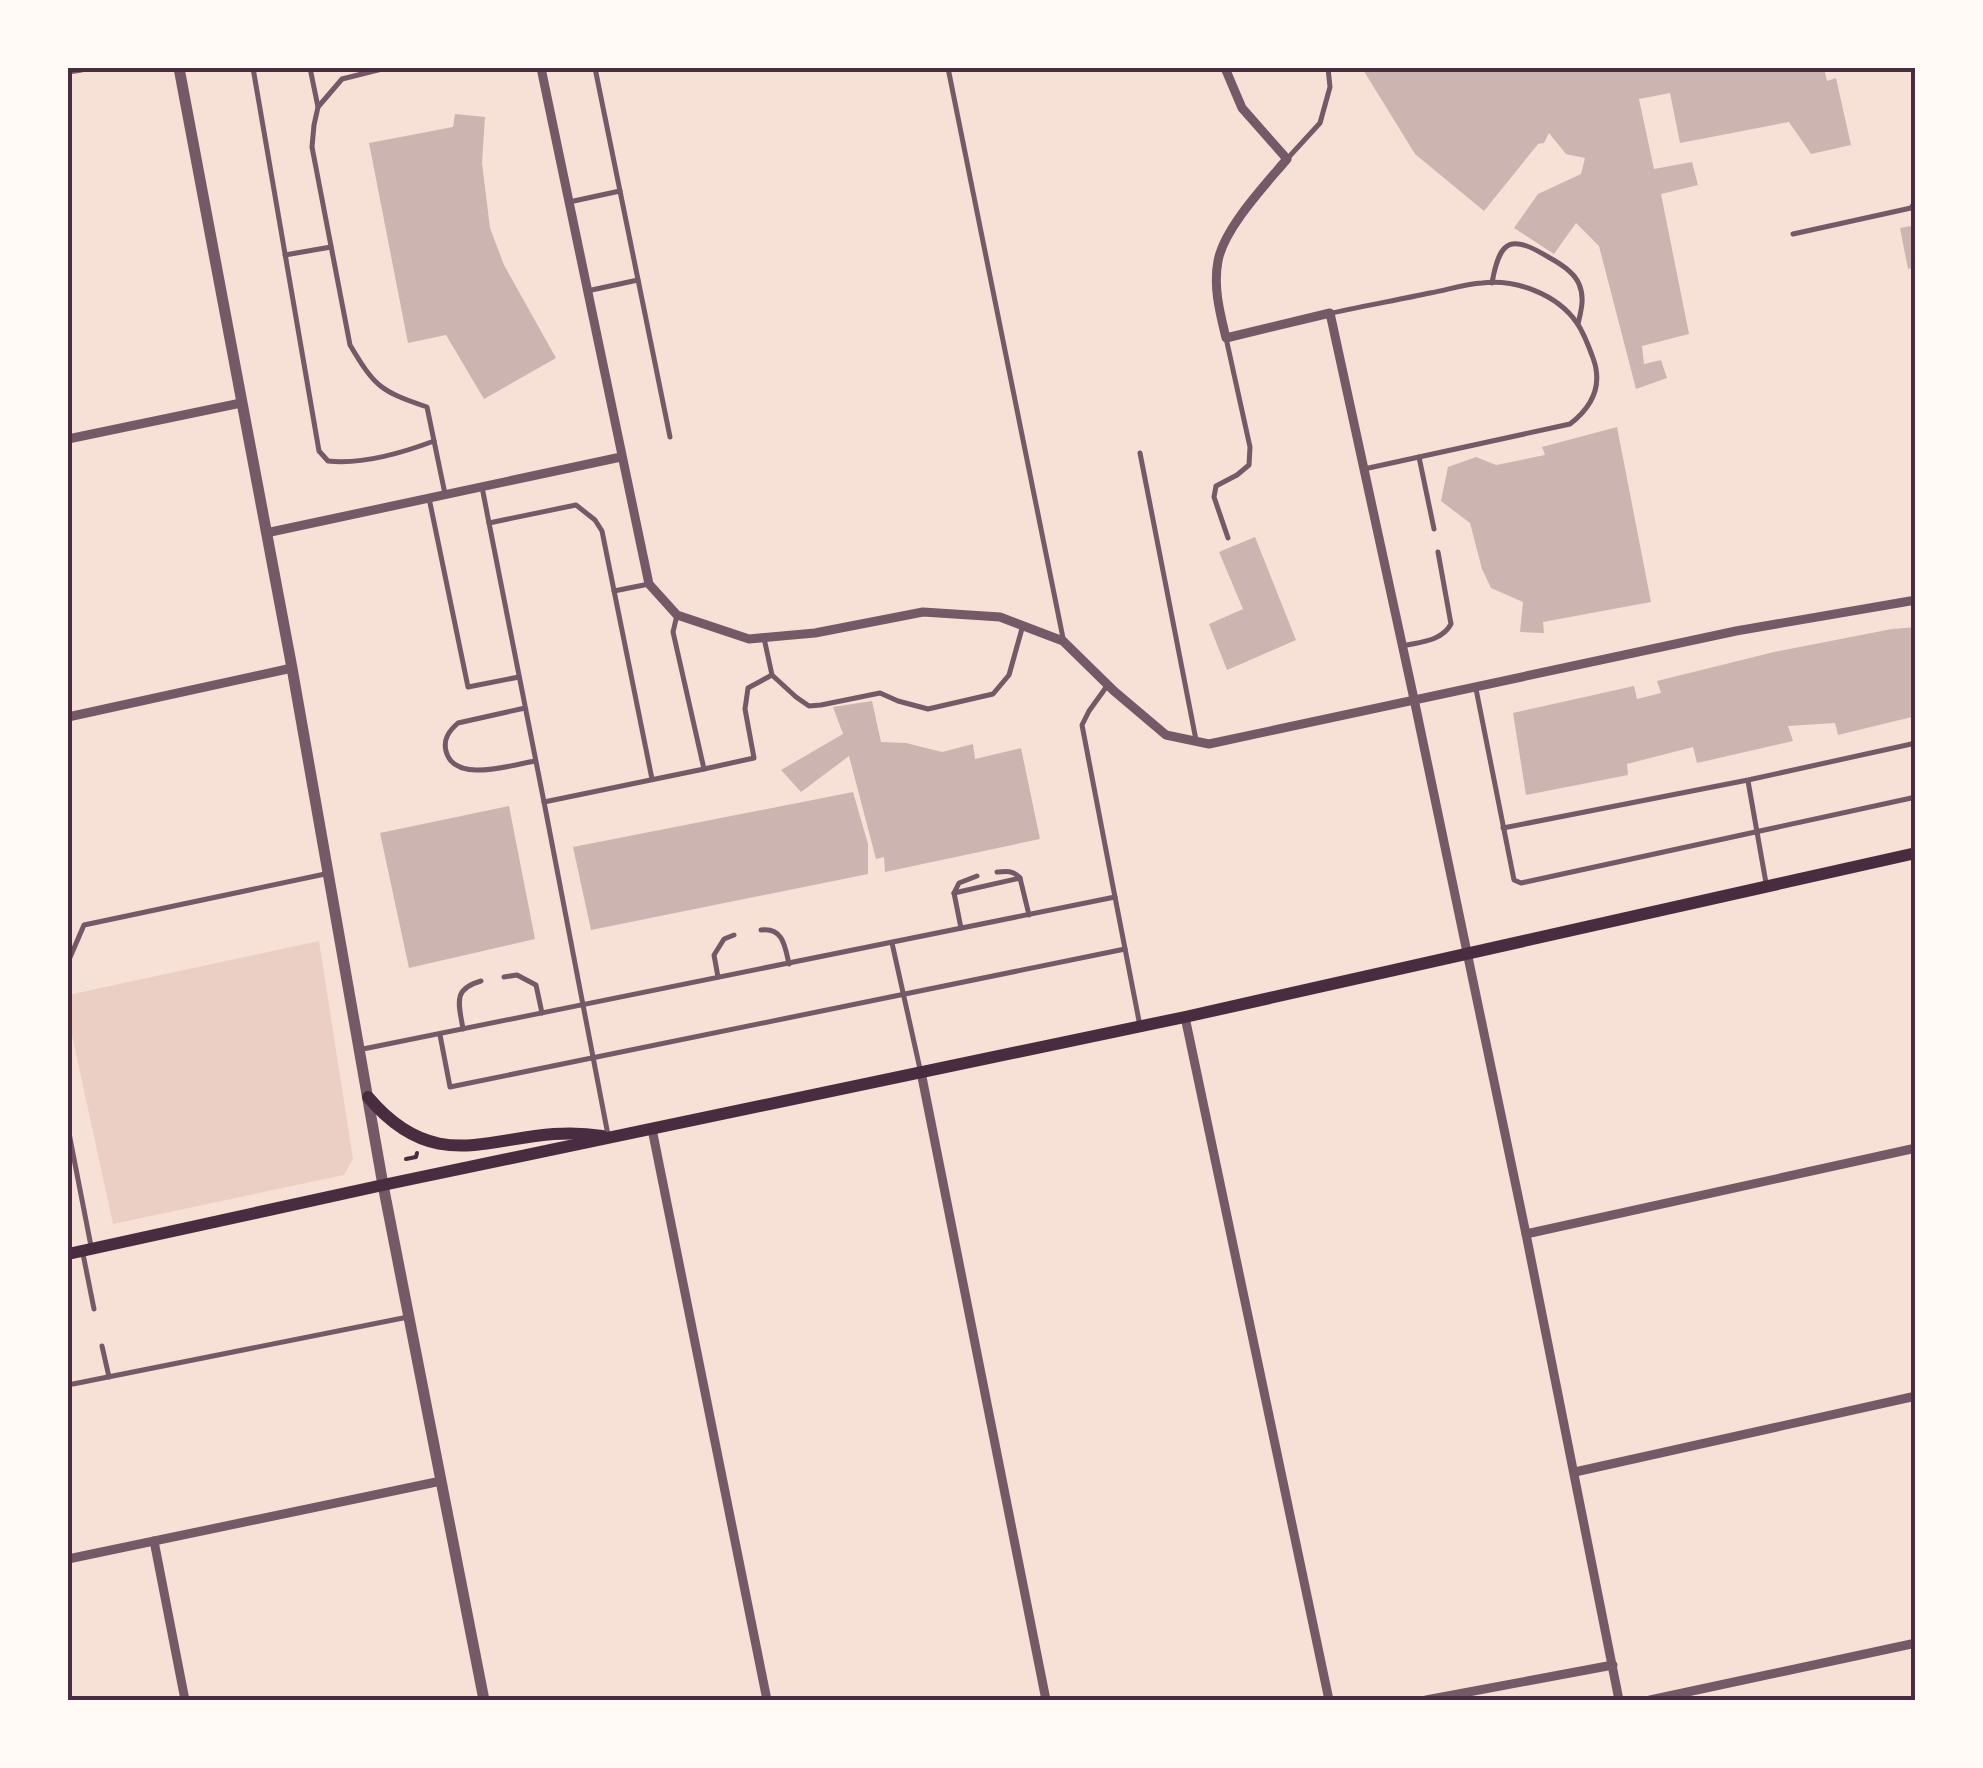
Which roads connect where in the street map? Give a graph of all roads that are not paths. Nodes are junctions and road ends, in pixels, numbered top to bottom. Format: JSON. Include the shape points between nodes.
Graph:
{"nodes":[{"id":1,"x":81,"y":68,"type":"edge"},
{"id":2,"x":179,"y":68,"type":"edge"},
{"id":3,"x":252,"y":68,"type":"edge"},
{"id":4,"x":310,"y":68,"type":"edge"},
{"id":5,"x":386,"y":68,"type":"edge"},
{"id":6,"x":541,"y":68,"type":"edge"},
{"id":7,"x":595,"y":68,"type":"edge"},
{"id":8,"x":948,"y":68,"type":"edge"},
{"id":9,"x":1225,"y":68,"type":"edge"},
{"id":10,"x":1328,"y":68,"type":"edge"},
{"id":11,"x":68,"y":70,"type":"edge"},
{"id":12,"x":363,"y":70,"type":"edge"},
{"id":13,"x":318,"y":106,"type":"junction"},
{"id":14,"x":1287,"y":159,"type":"junction"},
{"id":15,"x":620,"y":191,"type":"junction"},
{"id":16,"x":1916,"y":200,"type":"edge"},
{"id":17,"x":569,"y":202,"type":"junction"},
{"id":18,"x":1793,"y":234,"type":"dead end"},
{"id":19,"x":331,"y":247,"type":"junction"},
{"id":20,"x":285,"y":255,"type":"junction"},
{"id":21,"x":638,"y":280,"type":"junction"},
{"id":22,"x":1492,"y":282,"type":"junction"},
{"id":23,"x":587,"y":292,"type":"junction"},
{"id":24,"x":1330,"y":314,"type":"junction"},
{"id":25,"x":1578,"y":324,"type":"junction"},
{"id":26,"x":1226,"y":338,"type":"junction"},
{"id":27,"x":242,"y":403,"type":"junction"},
{"id":28,"x":670,"y":437,"type":"dead end"},
{"id":29,"x":68,"y":439,"type":"edge"},
{"id":30,"x":434,"y":441,"type":"junction"},
{"id":31,"x":1140,"y":453,"type":"dead end"},
{"id":32,"x":621,"y":457,"type":"junction"},
{"id":33,"x":1419,"y":457,"type":"junction"},
{"id":34,"x":1364,"y":469,"type":"junction"},
{"id":35,"x":482,"y":487,"type":"junction"},
{"id":36,"x":445,"y":495,"type":"junction"},
{"id":37,"x":429,"y":498,"type":"junction"},
{"id":38,"x":489,"y":522,"type":"junction"},
{"id":39,"x":1434,"y":530,"type":"dead end"},
{"id":40,"x":266,"y":533,"type":"junction"},
{"id":41,"x":1228,"y":538,"type":"dead end"},
{"id":42,"x":1438,"y":552,"type":"dead end"},
{"id":43,"x":648,"y":584,"type":"junction"},
{"id":44,"x":614,"y":590,"type":"junction"},
{"id":45,"x":1916,"y":600,"type":"edge"},
{"id":46,"x":677,"y":614,"type":"junction"},
{"id":47,"x":1023,"y":626,"type":"junction"},
{"id":48,"x":764,"y":638,"type":"junction"},
{"id":49,"x":1063,"y":641,"type":"junction"},
{"id":50,"x":1403,"y":646,"type":"junction"},
{"id":51,"x":292,"y":668,"type":"junction"},
{"id":52,"x":772,"y":675,"type":"junction"},
{"id":53,"x":519,"y":677,"type":"junction"},
{"id":54,"x":1108,"y":685,"type":"junction"},
{"id":55,"x":1476,"y":686,"type":"junction"},
{"id":56,"x":1414,"y":699,"type":"junction"},
{"id":57,"x":525,"y":708,"type":"junction"},
{"id":58,"x":68,"y":717,"type":"edge"},
{"id":59,"x":1196,"y":742,"type":"junction"},
{"id":60,"x":1916,"y":743,"type":"edge"},
{"id":61,"x":535,"y":761,"type":"junction"},
{"id":62,"x":704,"y":769,"type":"junction"},
{"id":63,"x":652,"y":779,"type":"junction"},
{"id":64,"x":1748,"y":780,"type":"junction"},
{"id":65,"x":1916,"y":797,"type":"edge"},
{"id":66,"x":544,"y":802,"type":"junction"},
{"id":67,"x":1503,"y":828,"type":"junction"},
{"id":68,"x":1757,"y":833,"type":"junction"},
{"id":69,"x":1916,"y":853,"type":"edge"},
{"id":70,"x":997,"y":872,"type":"dead end"},
{"id":71,"x":328,"y":873,"type":"junction"},
{"id":72,"x":977,"y":876,"type":"dead end"},
{"id":73,"x":1020,"y":878,"type":"junction"},
{"id":74,"x":1767,"y":886,"type":"junction"},
{"id":75,"x":954,"y":893,"type":"junction"},
{"id":76,"x":1115,"y":897,"type":"junction"},
{"id":77,"x":1029,"y":914,"type":"junction"},
{"id":78,"x":961,"y":928,"type":"junction"},
{"id":79,"x":761,"y":930,"type":"dead end"},
{"id":80,"x":734,"y":936,"type":"dead end"},
{"id":81,"x":892,"y":942,"type":"junction"},
{"id":82,"x":1125,"y":949,"type":"junction"},
{"id":83,"x":1467,"y":953,"type":"junction"},
{"id":84,"x":68,"y":962,"type":"edge"},
{"id":85,"x":789,"y":964,"type":"junction"},
{"id":86,"x":504,"y":977,"type":"dead end"},
{"id":87,"x":718,"y":977,"type":"junction"},
{"id":88,"x":481,"y":981,"type":"dead end"},
{"id":89,"x":902,"y":994,"type":"junction"},
{"id":90,"x":581,"y":1004,"type":"junction"},
{"id":91,"x":542,"y":1012,"type":"junction"},
{"id":92,"x":1186,"y":1016,"type":"junction"},
{"id":93,"x":1140,"y":1026,"type":"junction"},
{"id":94,"x":464,"y":1028,"type":"junction"},
{"id":95,"x":439,"y":1033,"type":"junction"},
{"id":96,"x":360,"y":1050,"type":"junction"},
{"id":97,"x":592,"y":1058,"type":"junction"},
{"id":98,"x":921,"y":1072,"type":"junction"},
{"id":99,"x":368,"y":1097,"type":"junction"},
{"id":100,"x":68,"y":1128,"type":"edge"},
{"id":101,"x":652,"y":1129,"type":"junction"},
{"id":102,"x":609,"y":1138,"type":"junction"},
{"id":103,"x":1916,"y":1148,"type":"edge"},
{"id":104,"x":383,"y":1185,"type":"junction"},
{"id":105,"x":1526,"y":1234,"type":"junction"},
{"id":106,"x":87,"y":1250,"type":"junction"},
{"id":107,"x":68,"y":1254,"type":"edge"},
{"id":108,"x":94,"y":1309,"type":"dead end"},
{"id":109,"x":408,"y":1317,"type":"junction"},
{"id":110,"x":102,"y":1346,"type":"dead end"},
{"id":111,"x":110,"y":1376,"type":"junction"},
{"id":112,"x":74,"y":1384,"type":"dead end"},
{"id":113,"x":1916,"y":1396,"type":"edge"},
{"id":114,"x":1575,"y":1472,"type":"junction"},
{"id":115,"x":441,"y":1482,"type":"junction"},
{"id":116,"x":154,"y":1541,"type":"junction"},
{"id":117,"x":68,"y":1558,"type":"edge"},
{"id":118,"x":1916,"y":1643,"type":"edge"},
{"id":119,"x":1613,"y":1665,"type":"junction"},
{"id":120,"x":185,"y":1700,"type":"edge"},
{"id":121,"x":484,"y":1700,"type":"edge"},
{"id":122,"x":767,"y":1700,"type":"edge"},
{"id":123,"x":1046,"y":1700,"type":"edge"},
{"id":124,"x":1329,"y":1700,"type":"edge"},
{"id":125,"x":1426,"y":1700,"type":"edge"},
{"id":126,"x":1619,"y":1700,"type":"edge"},
{"id":127,"x":1650,"y":1700,"type":"edge"}],
"edges":[{"from":1,"to":11,"type":"street"},
{"from":2,"to":27,"type":"street"},
{"from":3,"to":20,"type":"lane"},
{"from":4,"to":13,"type":"lane"},
{"from":5,"to":12,"type":"lane"},
{"from":6,"to":17,"type":"street"},
{"from":7,"to":15,"type":"lane"},
{"from":8,"to":49,"type":"lane"},
{"from":9,"to":14,"type":"street","via":[[1242,108]]},
{"from":10,"to":14,"type":"lane","via":[[1320,124]]},
{"from":12,"to":13,"type":"lane","via":[[342,79]]},
{"from":13,"to":19,"type":"lane","via":[[312,147]]},
{"from":14,"to":26,"type":"street","via":[[1238,217],[1218,258],[1216,299]]},
{"from":15,"to":17,"type":"lane"},
{"from":15,"to":21,"type":"lane"},
{"from":16,"to":18,"type":"lane","via":[[1910,208]]},
{"from":17,"to":23,"type":"street"},
{"from":19,"to":20,"type":"lane"},
{"from":19,"to":30,"type":"lane","via":[[350,345],[382,389],[427,406]]},
{"from":20,"to":30,"type":"lane","via":[[320,451],[328,462]]},
{"from":21,"to":23,"type":"lane"},
{"from":21,"to":28,"type":"lane"},
{"from":22,"to":24,"type":"lane"},
{"from":22,"to":25,"type":"lane","via":[[1538,292]]},
{"from":22,"to":25,"type":"lane","via":[[1502,249],[1526,243],[1579,283]]},
{"from":23,"to":32,"type":"street"},
{"from":24,"to":26,"type":"street"},
{"from":24,"to":34,"type":"street"},
{"from":25,"to":33,"type":"lane","via":[[1598,377],[1584,413],[1570,424]]},
{"from":26,"to":41,"type":"lane","via":[[1250,446],[1249,464],[1216,486]]},
{"from":27,"to":29,"type":"street"},
{"from":27,"to":40,"type":"street"},
{"from":30,"to":36,"type":"lane"},
{"from":31,"to":59,"type":"lane"},
{"from":32,"to":35,"type":"street"},
{"from":32,"to":43,"type":"street"},
{"from":33,"to":34,"type":"lane"},
{"from":33,"to":39,"type":"lane"},
{"from":34,"to":50,"type":"street"},
{"from":35,"to":36,"type":"street"},
{"from":35,"to":38,"type":"lane"},
{"from":36,"to":37,"type":"street"},
{"from":37,"to":40,"type":"street"},
{"from":37,"to":53,"type":"lane","via":[[468,687]]},
{"from":38,"to":44,"type":"lane","via":[[576,505],[602,531]]},
{"from":38,"to":53,"type":"lane"},
{"from":40,"to":51,"type":"street"},
{"from":42,"to":50,"type":"lane","via":[[1450,624],[1446,633]]},
{"from":43,"to":44,"type":"lane"},
{"from":43,"to":46,"type":"street"},
{"from":44,"to":63,"type":"lane"},
{"from":45,"to":55,"type":"street","via":[[1736,630]]},
{"from":46,"to":48,"type":"street"},
{"from":46,"to":62,"type":"lane","via":[[674,632]]},
{"from":47,"to":48,"type":"street","via":[[1000,617],[923,612]]},
{"from":47,"to":49,"type":"street"},
{"from":47,"to":52,"type":"lane","via":[[1009,675],[993,694],[928,708],[880,693],[810,706]]},
{"from":48,"to":52,"type":"lane"},
{"from":49,"to":54,"type":"street"},
{"from":50,"to":56,"type":"street"},
{"from":51,"to":58,"type":"street"},
{"from":51,"to":71,"type":"street"},
{"from":52,"to":62,"type":"lane","via":[[748,688],[754,758]]},
{"from":53,"to":57,"type":"lane"},
{"from":54,"to":59,"type":"street","via":[[1166,735]]},
{"from":54,"to":76,"type":"lane","via":[[1082,725]]},
{"from":55,"to":56,"type":"street"},
{"from":55,"to":67,"type":"lane"},
{"from":56,"to":59,"type":"street"},
{"from":56,"to":83,"type":"street"},
{"from":57,"to":61,"type":"lane"},
{"from":57,"to":61,"type":"lane","via":[[458,723],[446,751],[451,762],[471,772]]},
{"from":60,"to":64,"type":"lane"},
{"from":61,"to":66,"type":"lane"},
{"from":62,"to":63,"type":"lane"},
{"from":63,"to":66,"type":"lane"},
{"from":64,"to":67,"type":"lane"},
{"from":64,"to":68,"type":"lane"},
{"from":65,"to":68,"type":"lane"},
{"from":66,"to":90,"type":"lane"},
{"from":67,"to":68,"type":"lane","via":[[1514,880],[1521,883]]},
{"from":68,"to":74,"type":"lane"},
{"from":69,"to":74,"type":"main road"},
{"from":70,"to":73,"type":"lane"},
{"from":71,"to":84,"type":"lane","via":[[84,925]]},
{"from":71,"to":96,"type":"street"},
{"from":72,"to":75,"type":"lane","via":[[959,883]]},
{"from":73,"to":75,"type":"lane"},
{"from":73,"to":77,"type":"lane"},
{"from":74,"to":83,"type":"main road"},
{"from":75,"to":78,"type":"lane"},
{"from":76,"to":77,"type":"lane"},
{"from":76,"to":82,"type":"lane"},
{"from":77,"to":78,"type":"lane"},
{"from":78,"to":81,"type":"lane"},
{"from":79,"to":85,"type":"lane","via":[[778,932]]},
{"from":80,"to":87,"type":"lane","via":[[714,955]]},
{"from":81,"to":85,"type":"lane"},
{"from":81,"to":89,"type":"lane"},
{"from":82,"to":89,"type":"lane"},
{"from":82,"to":93,"type":"lane"},
{"from":83,"to":92,"type":"main road"},
{"from":83,"to":105,"type":"street"},
{"from":85,"to":87,"type":"lane"},
{"from":86,"to":91,"type":"lane","via":[[518,975],[536,985]]},
{"from":87,"to":90,"type":"lane"},
{"from":88,"to":94,"type":"lane","via":[[462,991]]},
{"from":89,"to":97,"type":"lane"},
{"from":89,"to":98,"type":"lane"},
{"from":90,"to":91,"type":"lane"},
{"from":90,"to":97,"type":"lane"},
{"from":91,"to":94,"type":"lane"},
{"from":92,"to":93,"type":"main road"},
{"from":92,"to":124,"type":"street"},
{"from":93,"to":98,"type":"main road"},
{"from":94,"to":95,"type":"lane"},
{"from":95,"to":96,"type":"lane"},
{"from":95,"to":97,"type":"lane","via":[[450,1086]]},
{"from":96,"to":99,"type":"street"},
{"from":97,"to":102,"type":"lane"},
{"from":98,"to":101,"type":"main road"},
{"from":98,"to":123,"type":"street"},
{"from":99,"to":102,"type":"main road","via":[[403,1130],[435,1144],[576,1132]]},
{"from":99,"to":104,"type":"street"},
{"from":100,"to":106,"type":"lane"},
{"from":101,"to":102,"type":"main road"},
{"from":101,"to":122,"type":"street"},
{"from":102,"to":104,"type":"main road"},
{"from":103,"to":105,"type":"street"},
{"from":104,"to":106,"type":"main road"},
{"from":104,"to":109,"type":"street"},
{"from":105,"to":114,"type":"street"},
{"from":106,"to":107,"type":"main road"},
{"from":106,"to":108,"type":"lane"},
{"from":109,"to":111,"type":"lane"},
{"from":109,"to":115,"type":"street"},
{"from":110,"to":111,"type":"lane"},
{"from":111,"to":112,"type":"lane"},
{"from":113,"to":114,"type":"street"},
{"from":114,"to":119,"type":"street"},
{"from":115,"to":116,"type":"street"},
{"from":115,"to":121,"type":"street"},
{"from":116,"to":117,"type":"street"},
{"from":116,"to":120,"type":"street"},
{"from":118,"to":127,"type":"street"},
{"from":119,"to":125,"type":"street"},
{"from":119,"to":126,"type":"street"}]}
